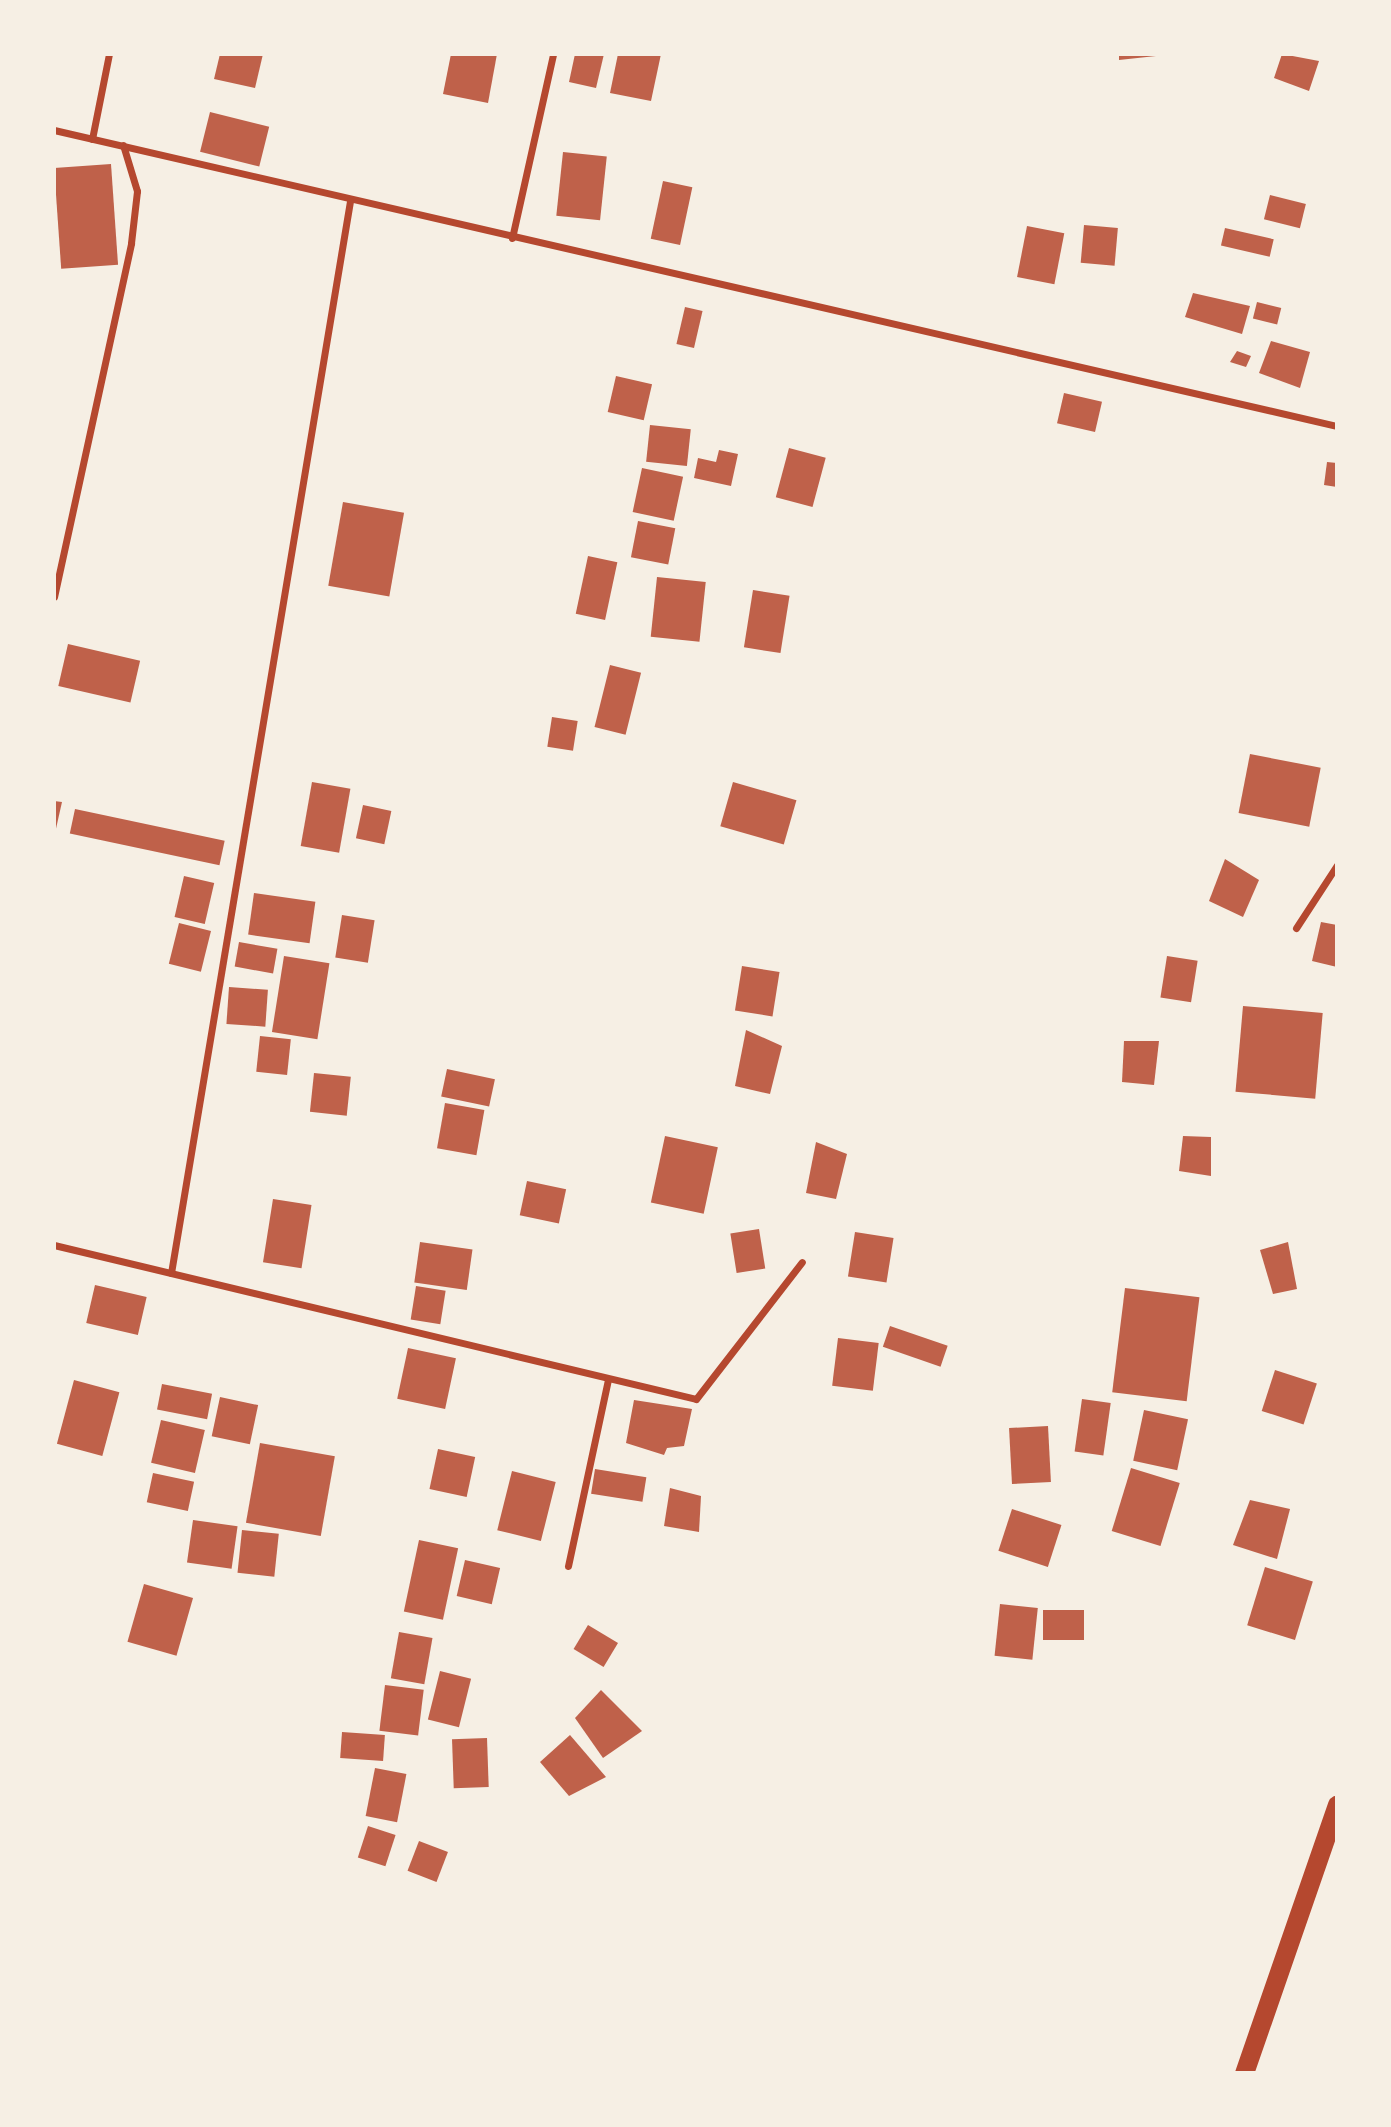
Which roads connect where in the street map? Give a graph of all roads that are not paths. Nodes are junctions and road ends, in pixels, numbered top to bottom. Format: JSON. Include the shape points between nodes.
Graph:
{"nodes":[{"id":1,"x":109,"y":54,"type":"edge"},
{"id":2,"x":553,"y":54,"type":"edge"},
{"id":3,"x":54,"y":130,"type":"edge"},
{"id":4,"x":92,"y":139,"type":"junction"},
{"id":5,"x":123,"y":145,"type":"junction"},
{"id":6,"x":350,"y":201,"type":"junction"},
{"id":7,"x":512,"y":238,"type":"junction"},
{"id":8,"x":1337,"y":426,"type":"edge"},
{"id":9,"x":54,"y":597,"type":"edge"},
{"id":10,"x":1337,"y":865,"type":"edge"},
{"id":11,"x":1296,"y":928,"type":"dead end"},
{"id":12,"x":54,"y":1245,"type":"edge"},
{"id":13,"x":802,"y":1262,"type":"dead end"},
{"id":14,"x":171,"y":1273,"type":"junction"},
{"id":15,"x":608,"y":1379,"type":"junction"},
{"id":16,"x":568,"y":1566,"type":"dead end"},
{"id":17,"x":1337,"y":1805,"type":"edge"},
{"id":18,"x":1244,"y":2073,"type":"edge"}],
"edges":[{"from":1,"to":4,"type":"street"},
{"from":2,"to":7,"type":"street"},
{"from":3,"to":4,"type":"street"},
{"from":4,"to":5,"type":"street"},
{"from":5,"to":6,"type":"street"},
{"from":5,"to":9,"type":"street","via":[[137,191],[131,243]]},
{"from":6,"to":7,"type":"street"},
{"from":6,"to":14,"type":"street"},
{"from":7,"to":8,"type":"street"},
{"from":10,"to":11,"type":"street"},
{"from":12,"to":14,"type":"street"},
{"from":13,"to":15,"type":"street","via":[[696,1399]]},
{"from":14,"to":15,"type":"street"},
{"from":15,"to":16,"type":"street"},
{"from":17,"to":18,"type":"highway"}]}
